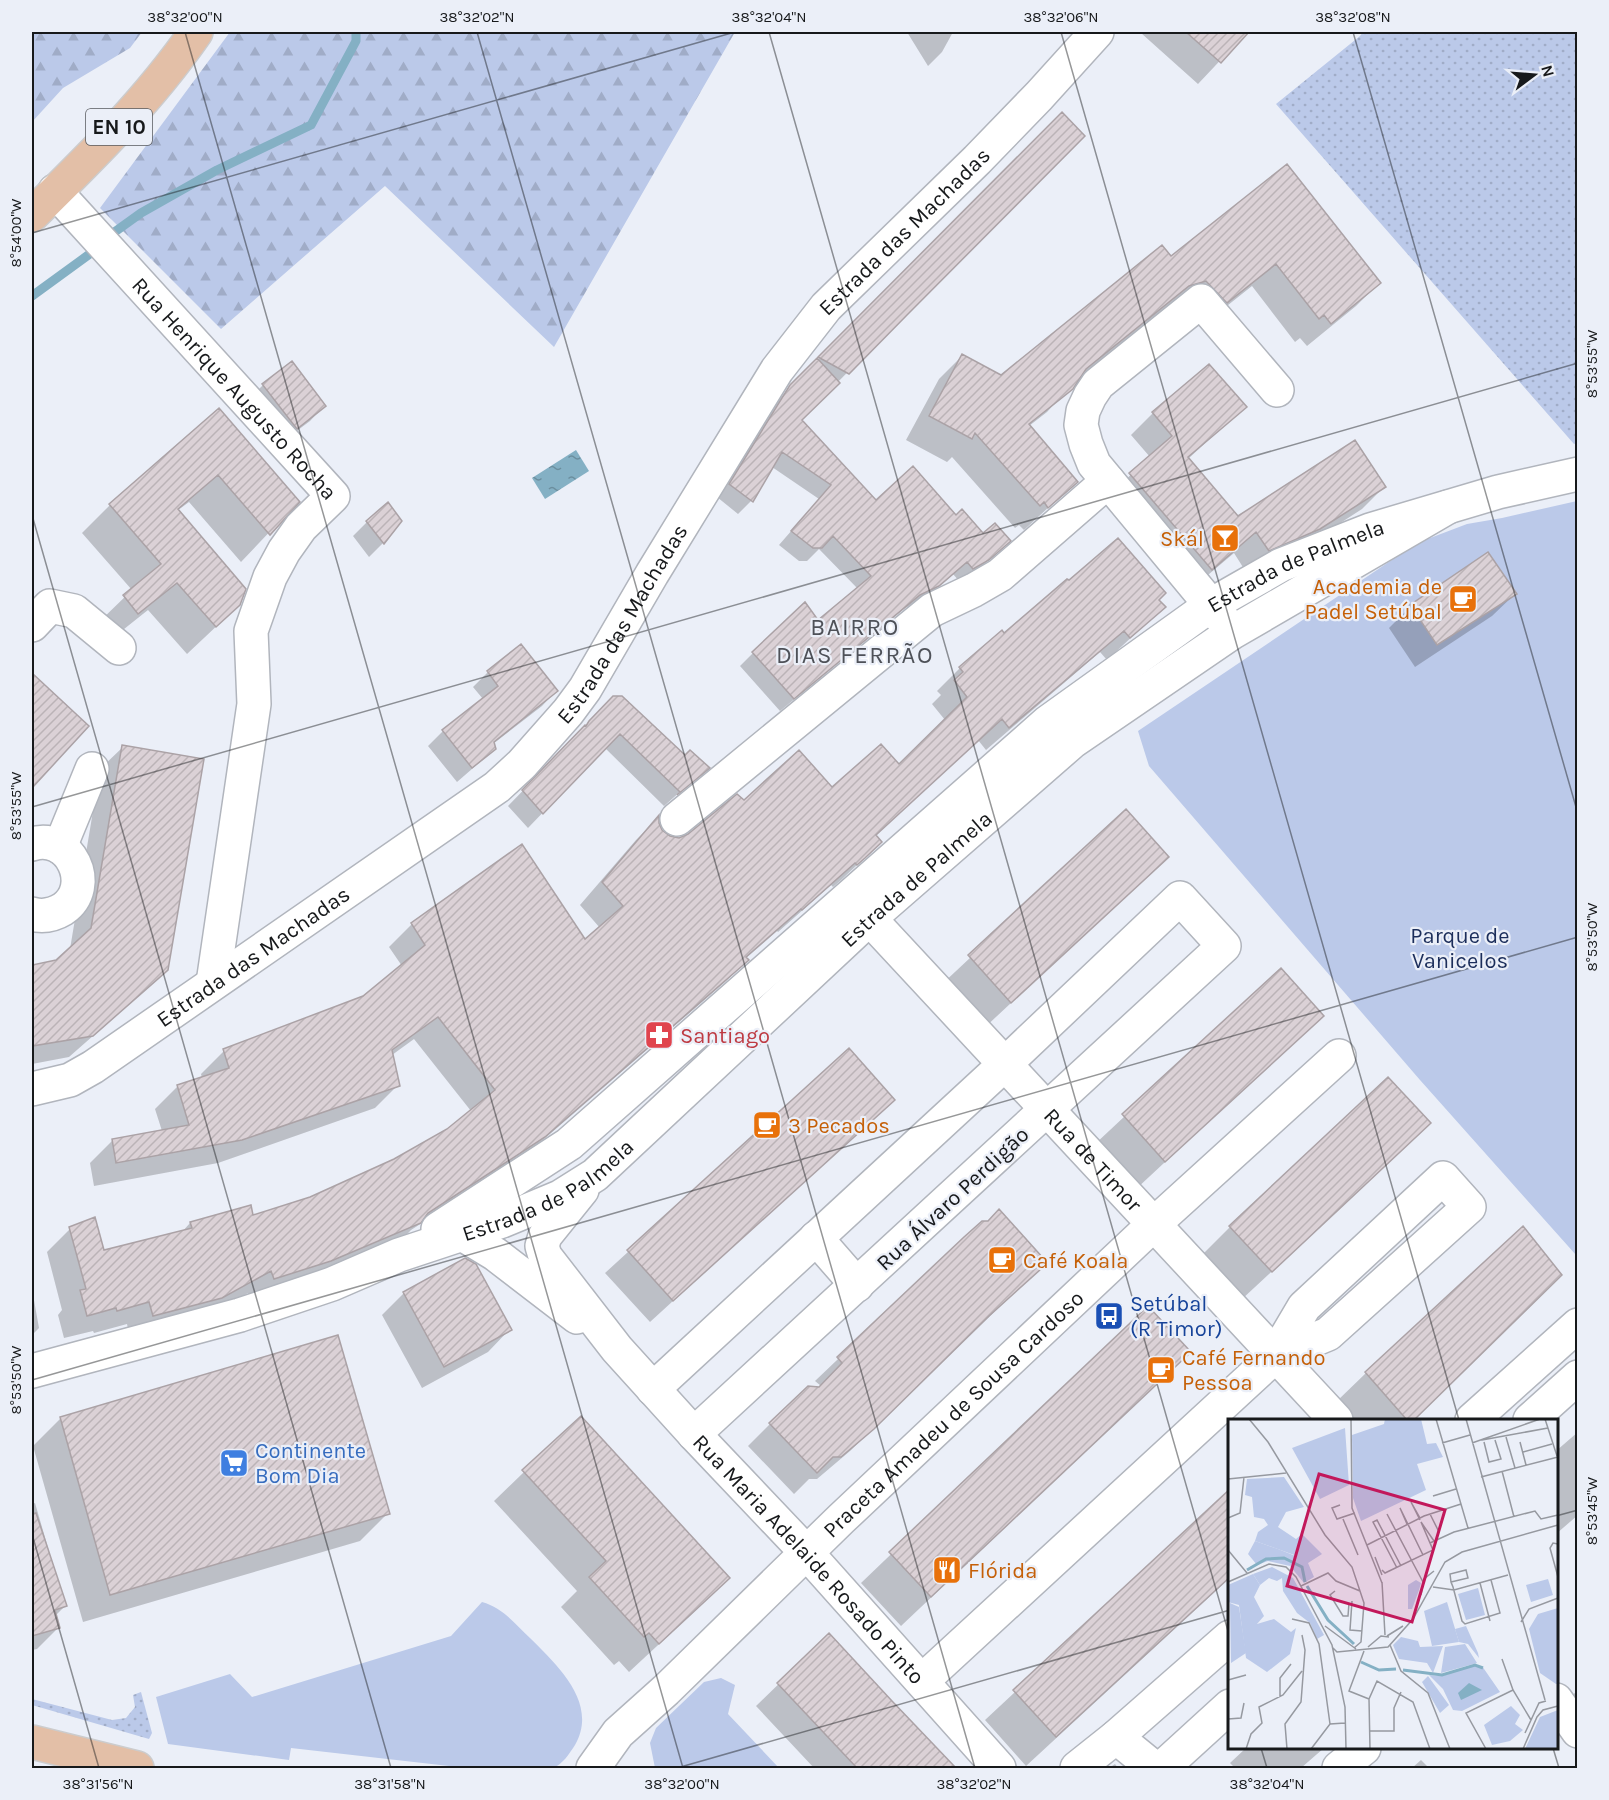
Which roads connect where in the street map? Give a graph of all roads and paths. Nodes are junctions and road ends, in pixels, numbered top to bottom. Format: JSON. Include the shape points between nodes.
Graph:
{"nodes":[{"id":1,"x":196,"y":32,"type":"edge"},
{"id":2,"x":1097,"y":32,"type":"edge"},
{"id":3,"x":55,"y":191,"type":"junction"},
{"id":4,"x":32,"y":214,"type":"edge"},
{"id":5,"x":1277,"y":390,"type":"dead end"},
{"id":6,"x":1578,"y":474,"type":"edge"},
{"id":7,"x":1108,"y":481,"type":"junction"},
{"id":8,"x":1448,"y":507,"type":"junction"},
{"id":9,"x":1211,"y":605,"type":"junction"},
{"id":10,"x":32,"y":625,"type":"edge"},
{"id":11,"x":1233,"y":632,"type":"junction"},
{"id":12,"x":119,"y":648,"type":"dead end"},
{"id":13,"x":92,"y":769,"type":"dead end"},
{"id":14,"x":677,"y":819,"type":"dead end"},
{"id":15,"x":46,"y":845,"type":"edge"},
{"id":16,"x":860,"y":908,"type":"junction"},
{"id":17,"x":36,"y":916,"type":"edge"},
{"id":18,"x":213,"y":983,"type":"junction"},
{"id":19,"x":1339,"y":1056,"type":"dead end"},
{"id":20,"x":1005,"y":1064,"type":"junction"},
{"id":21,"x":32,"y":1089,"type":"edge"},
{"id":22,"x":1047,"y":1110,"type":"junction"},
{"id":23,"x":595,"y":1175,"type":"junction"},
{"id":24,"x":1154,"y":1224,"type":"junction"},
{"id":25,"x":462,"y":1234,"type":"junction"},
{"id":26,"x":816,"y":1238,"type":"junction"},
{"id":27,"x":399,"y":1255,"type":"junction"},
{"id":28,"x":857,"y":1285,"type":"junction"},
{"id":29,"x":1578,"y":1325,"type":"edge"},
{"id":30,"x":616,"y":1349,"type":"junction"},
{"id":31,"x":1275,"y":1356,"type":"junction"},
{"id":32,"x":32,"y":1371,"type":"edge"},
{"id":33,"x":1578,"y":1377,"type":"edge"},
{"id":34,"x":653,"y":1389,"type":"junction"},
{"id":35,"x":1335,"y":1419,"type":"edge"},
{"id":36,"x":1473,"y":1419,"type":"edge"},
{"id":37,"x":1531,"y":1419,"type":"edge"},
{"id":38,"x":694,"y":1434,"type":"junction"},
{"id":39,"x":806,"y":1552,"type":"junction"},
{"id":40,"x":1228,"y":1639,"type":"edge"},
{"id":41,"x":922,"y":1681,"type":"junction"},
{"id":42,"x":1558,"y":1701,"type":"edge"},
{"id":43,"x":1228,"y":1708,"type":"edge"},
{"id":44,"x":1578,"y":1731,"type":"edge"},
{"id":45,"x":618,"y":1733,"type":"junction"},
{"id":46,"x":1116,"y":1737,"type":"junction"},
{"id":47,"x":32,"y":1742,"type":"edge"},
{"id":48,"x":1363,"y":1749,"type":"edge"},
{"id":49,"x":137,"y":1768,"type":"edge"},
{"id":50,"x":593,"y":1768,"type":"edge"},
{"id":51,"x":625,"y":1768,"type":"edge"},
{"id":52,"x":999,"y":1768,"type":"edge"},
{"id":53,"x":1077,"y":1768,"type":"edge"},
{"id":54,"x":1154,"y":1768,"type":"edge"},
{"id":55,"x":1162,"y":1768,"type":"edge"},
{"id":56,"x":1340,"y":1768,"type":"edge"}],
"edges":[{"from":1,"to":3,"type":"main road","number":"EN 10","via":[[153,90]]},
{"from":2,"to":18,"type":"street","name":"Estrada das Machadas","via":[[977,160],[825,307],[777,370],[585,689],[522,764],[497,787]]},
{"from":3,"to":4,"type":"main road","number":"EN 10"},
{"from":3,"to":18,"type":"street","name":"Rua Henrique Augusto Rocha","via":[[333,496],[301,527],[284,551],[270,577],[251,631],[254,704]]},
{"from":5,"to":7,"type":"street","via":[[1201,301],[1098,384],[1090,396],[1081,425],[1095,464]]},
{"from":6,"to":8,"type":"street","name":"Estrada de Palmela"},
{"from":7,"to":9,"type":"street"},
{"from":7,"to":14,"type":"street","via":[[1000,575],[932,610]]},
{"from":8,"to":9,"type":"street","name":"Estrada de Palmela","via":[[1370,530],[1281,565]]},
{"from":8,"to":11,"type":"street","name":"Estrada de Palmela"},
{"from":9,"to":11,"type":"street"},
{"from":9,"to":16,"type":"street","name":"Estrada de Palmela","via":[[1048,722]]},
{"from":10,"to":12,"type":"street","via":[[50,606],[74,611]]},
{"from":11,"to":16,"type":"street","name":"Estrada de Palmela","via":[[1072,742]]},
{"from":13,"to":15,"type":"street"},
{"from":15,"to":17,"type":"street","via":[[69,854],[78,874],[78,886],[67,906]]},
{"from":16,"to":20,"type":"street","name":"Rua de Timor"},
{"from":16,"to":23,"type":"street","name":"Estrada de Palmela"},
{"from":16,"to":27,"type":"street","name":"Estrada de Palmela","via":[[569,1144]]},
{"from":18,"to":21,"type":"street","name":"Estrada das Machadas","via":[[93,1067],[70,1080]]},
{"from":19,"to":24,"type":"street","name":"Praceta Amadeu de Sousa Cardoso"},
{"from":20,"to":22,"type":"street","name":"Rua de Timor"},
{"from":20,"to":22,"type":"street","name":"Rua Álvaro Perdigão","via":[[1180,898],[1224,946]]},
{"from":20,"to":26,"type":"street"},
{"from":22,"to":24,"type":"street","name":"Rua de Timor"},
{"from":22,"to":28,"type":"street","name":"Rua Álvaro Perdigão"},
{"from":23,"to":25,"type":"street","name":"Estrada de Palmela","via":[[560,1197]]},
{"from":23,"to":30,"type":"street","name":"Rua Maria Adelaide Rosado Pinto","via":[[544,1236],[542,1246],[545,1256]]},
{"from":24,"to":31,"type":"street","name":"Rua de Timor"},
{"from":24,"to":39,"type":"street","name":"Praceta Amadeu de Sousa Cardoso"},
{"from":25,"to":27,"type":"street","name":"Estrada de Palmela"},
{"from":25,"to":30,"type":"street","name":"Rua Maria Adelaide Rosado Pinto","via":[[495,1254]]},
{"from":26,"to":28,"type":"street","name":"Rua Álvaro Perdigão"},
{"from":26,"to":34,"type":"street"},
{"from":27,"to":32,"type":"street","name":"Estrada de Palmela","via":[[332,1284],[240,1316]]},
{"from":28,"to":38,"type":"street","name":"Rua Álvaro Perdigão"},
{"from":29,"to":36,"type":"street"},
{"from":30,"to":34,"type":"street","name":"Rua Maria Adelaide Rosado Pinto"},
{"from":31,"to":31,"type":"street","via":[[1328,1334],[1469,1207],[1443,1178],[1304,1307]]},
{"from":31,"to":35,"type":"street","name":"Rua de Timor"},
{"from":31,"to":41,"type":"street"},
{"from":33,"to":37,"type":"street"},
{"from":34,"to":38,"type":"street","name":"Rua Maria Adelaide Rosado Pinto"},
{"from":38,"to":39,"type":"street","name":"Rua Maria Adelaide Rosado Pinto"},
{"from":39,"to":41,"type":"street","name":"Rua Maria Adelaide Rosado Pinto"},
{"from":39,"to":45,"type":"street","name":"Praceta Amadeu de Sousa Cardoso"},
{"from":40,"to":46,"type":"street"},
{"from":41,"to":52,"type":"street","name":"Rua Maria Adelaide Rosado Pinto"},
{"from":42,"to":44,"type":"street"},
{"from":43,"to":55,"type":"street"},
{"from":45,"to":50,"type":"street","name":"Praceta Amadeu de Sousa Cardoso"},
{"from":45,"to":51,"type":"street"},
{"from":46,"to":53,"type":"street"},
{"from":46,"to":54,"type":"street"},
{"from":47,"to":49,"type":"main road"},
{"from":48,"to":56,"type":"street"}]}
